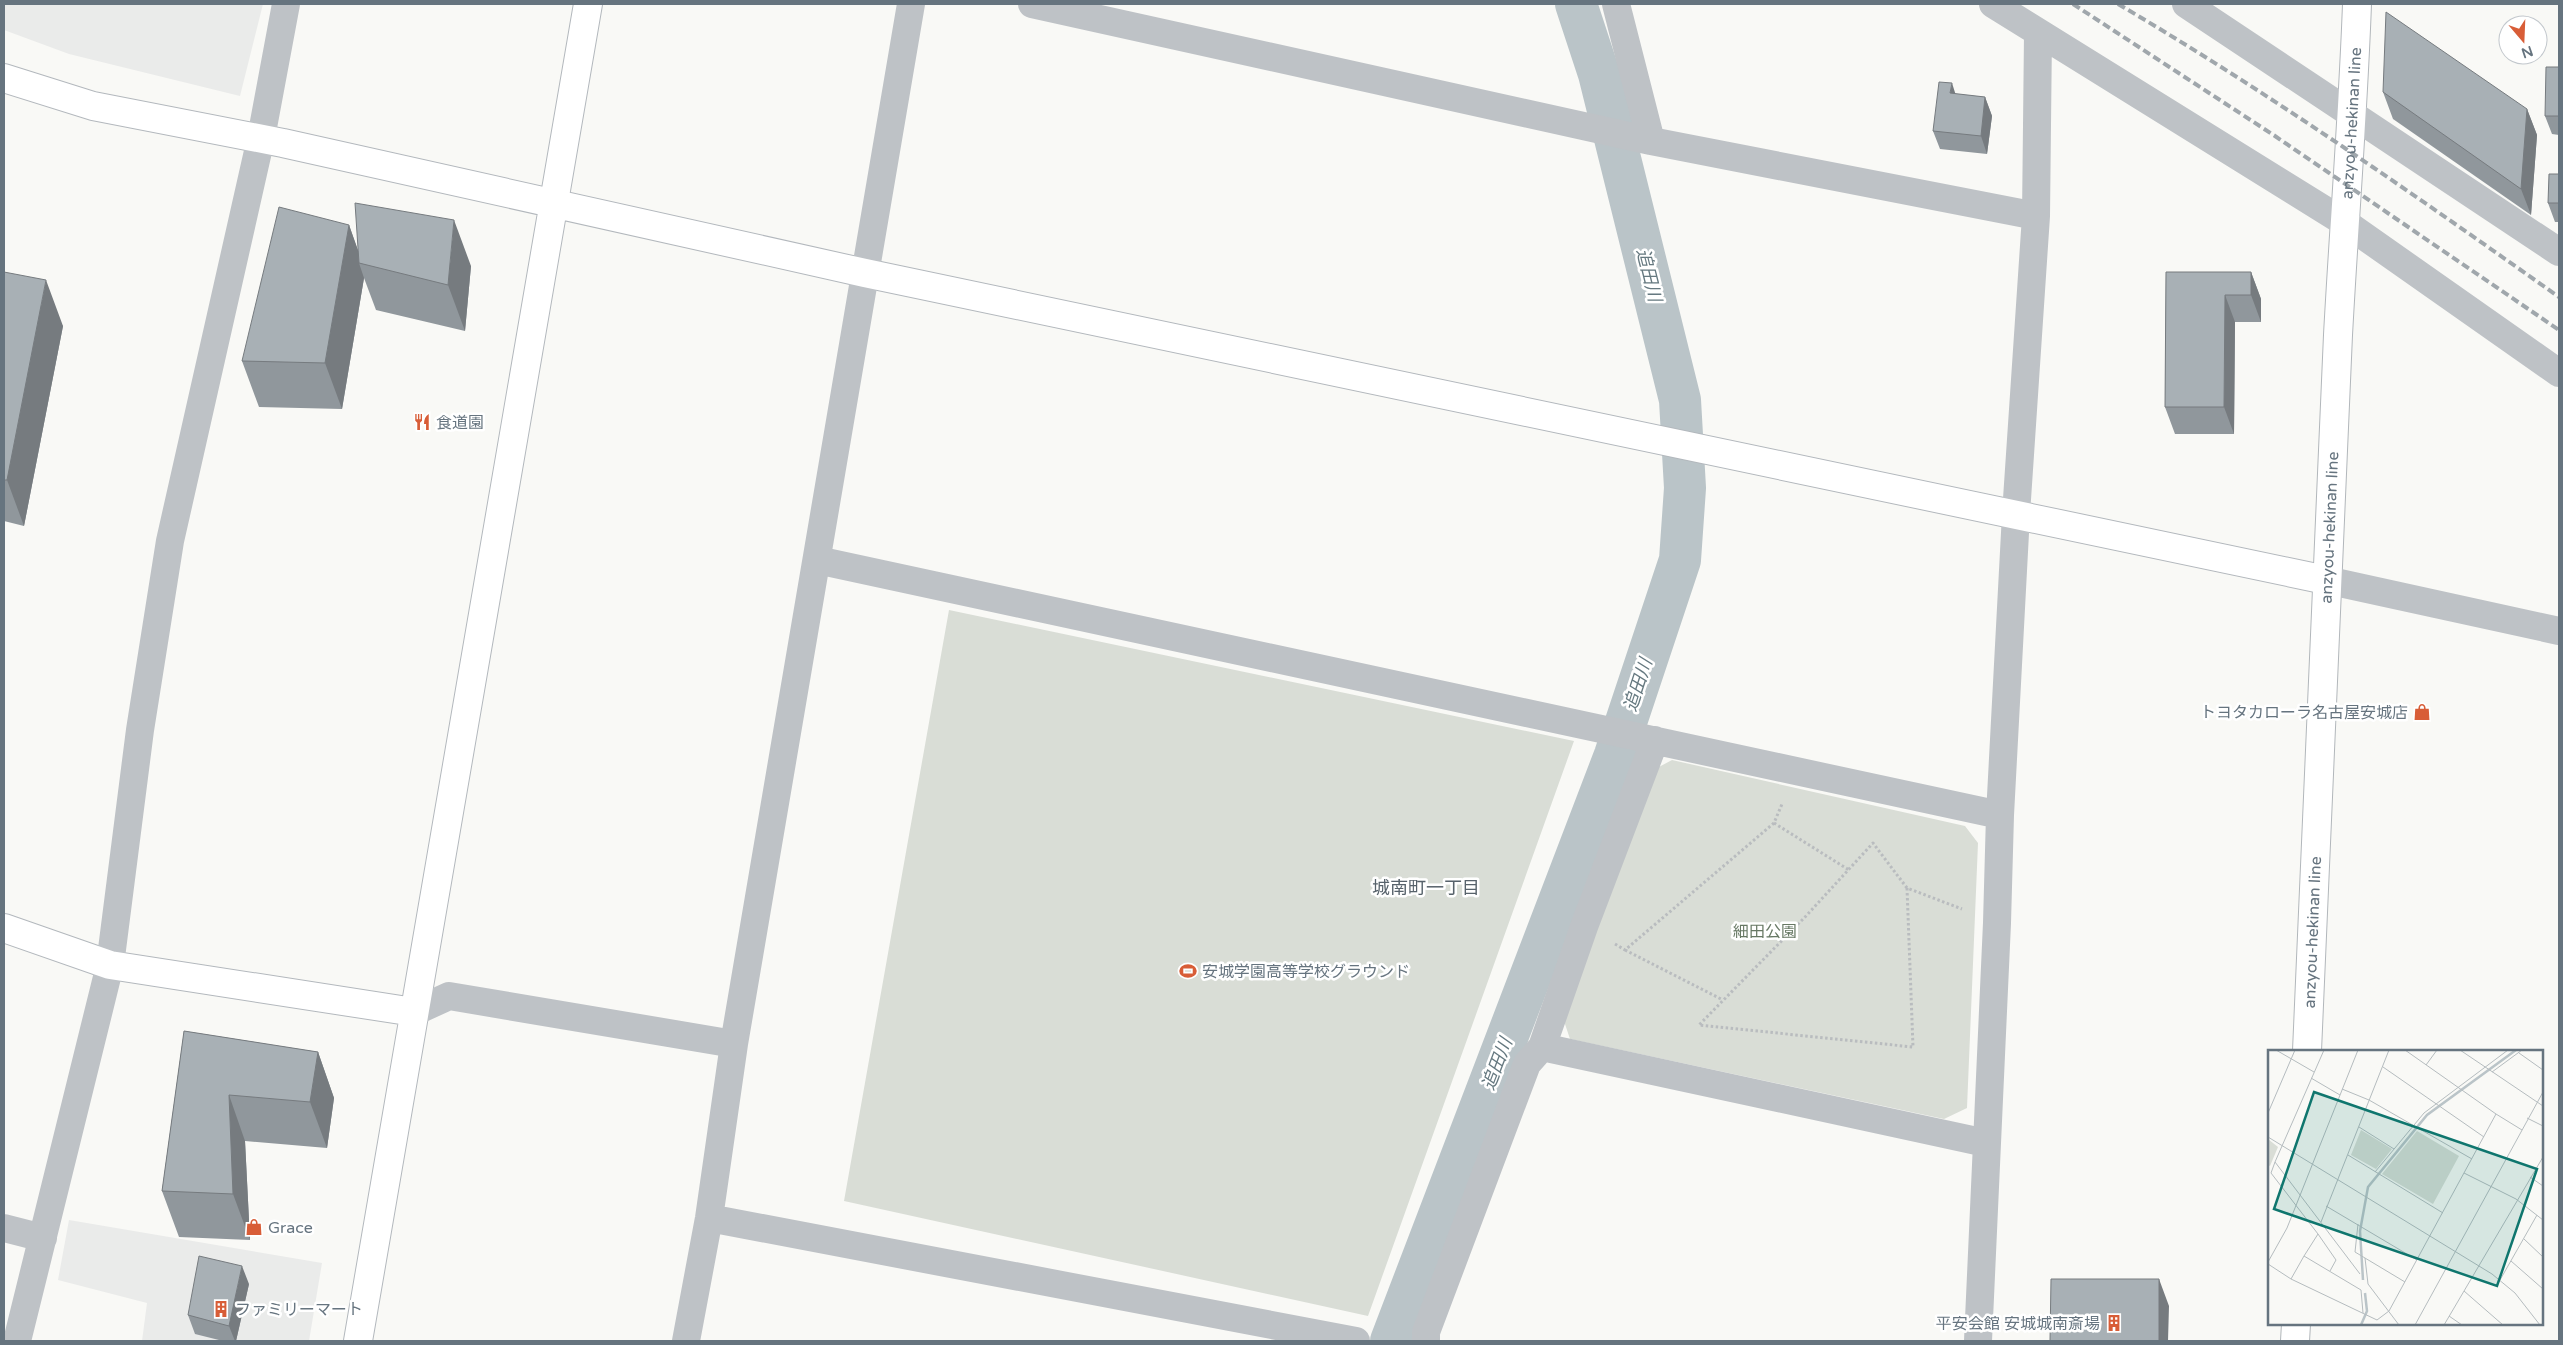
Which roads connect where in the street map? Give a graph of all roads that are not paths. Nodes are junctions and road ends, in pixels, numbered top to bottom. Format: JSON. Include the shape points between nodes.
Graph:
{"nodes":[{"id":1,"x":286,"y":4,"type":"edge"},
{"id":2,"x":588,"y":4,"type":"edge"},
{"id":3,"x":911,"y":4,"type":"edge"},
{"id":4,"x":1032,"y":4,"type":"edge"},
{"id":5,"x":1616,"y":4,"type":"edge"},
{"id":6,"x":1993,"y":4,"type":"edge"},
{"id":7,"x":2186,"y":4,"type":"edge"},
{"id":8,"x":2357,"y":4,"type":"edge"},
{"id":9,"x":2038,"y":34,"type":"junction"},
{"id":10,"x":4,"y":78,"type":"edge"},
{"id":11,"x":2353,"y":115,"type":"junction"},
{"id":12,"x":261,"y":138,"type":"junction"},
{"id":13,"x":1641,"y":139,"type":"junction"},
{"id":14,"x":555,"y":203,"type":"junction"},
{"id":15,"x":2036,"y":216,"type":"junction"},
{"id":16,"x":2344,"y":222,"type":"junction"},
{"id":17,"x":2559,"y":252,"type":"edge"},
{"id":18,"x":865,"y":273,"type":"junction"},
{"id":19,"x":2559,"y":373,"type":"edge"},
{"id":20,"x":2016,"y":514,"type":"junction"},
{"id":21,"x":817,"y":560,"type":"junction"},
{"id":22,"x":2326,"y":580,"type":"junction"},
{"id":23,"x":2559,"y":631,"type":"edge"},
{"id":24,"x":1647,"y":738,"type":"junction"},
{"id":25,"x":2000,"y":815,"type":"junction"},
{"id":26,"x":4,"y":928,"type":"edge"},
{"id":27,"x":110,"y":965,"type":"junction"},
{"id":28,"x":414,"y":1012,"type":"junction"},
{"id":29,"x":734,"y":1044,"type":"junction"},
{"id":30,"x":1542,"y":1047,"type":"junction"},
{"id":31,"x":2307,"y":1050,"type":"edge"},
{"id":32,"x":1986,"y":1143,"type":"junction"},
{"id":33,"x":709,"y":1218,"type":"junction"},
{"id":34,"x":4,"y":1228,"type":"edge"},
{"id":35,"x":43,"y":1238,"type":"junction"},
{"id":36,"x":2296,"y":1325,"type":"edge"},
{"id":37,"x":17,"y":1341,"type":"edge"},
{"id":38,"x":358,"y":1341,"type":"edge"},
{"id":39,"x":686,"y":1341,"type":"edge"},
{"id":40,"x":1356,"y":1341,"type":"edge"},
{"id":41,"x":1426,"y":1341,"type":"edge"},
{"id":42,"x":1978,"y":1341,"type":"edge"},
{"id":43,"x":2295,"y":1341,"type":"edge"}],
"edges":[{"from":1,"to":12,"type":"street"},
{"from":2,"to":14,"type":"street"},
{"from":3,"to":18,"type":"street"},
{"from":4,"to":13,"type":"street"},
{"from":5,"to":13,"type":"street"},
{"from":6,"to":9,"type":"street"},
{"from":7,"to":11,"type":"street"},
{"from":8,"to":11,"type":"street","name":"anzyou-hekinan line"},
{"from":9,"to":15,"type":"street"},
{"from":9,"to":16,"type":"street"},
{"from":10,"to":12,"type":"street","via":[[93,106]]},
{"from":11,"to":16,"type":"street","name":"anzyou-hekinan line"},
{"from":11,"to":17,"type":"street"},
{"from":12,"to":14,"type":"street"},
{"from":12,"to":27,"type":"street","via":[[170,541],[140,730]]},
{"from":13,"to":15,"type":"street"},
{"from":14,"to":18,"type":"street"},
{"from":14,"to":28,"type":"street"},
{"from":15,"to":20,"type":"street"},
{"from":16,"to":19,"type":"street"},
{"from":16,"to":22,"type":"street","name":"anzyou-hekinan line"},
{"from":18,"to":20,"type":"street"},
{"from":18,"to":21,"type":"street"},
{"from":20,"to":22,"type":"street"},
{"from":20,"to":25,"type":"street"},
{"from":21,"to":24,"type":"street"},
{"from":21,"to":29,"type":"street"},
{"from":22,"to":23,"type":"street"},
{"from":22,"to":31,"type":"street","name":"anzyou-hekinan line"},
{"from":24,"to":25,"type":"street"},
{"from":24,"to":30,"type":"street"},
{"from":25,"to":32,"type":"street"},
{"from":26,"to":27,"type":"street"},
{"from":27,"to":28,"type":"street"},
{"from":27,"to":35,"type":"street"},
{"from":28,"to":29,"type":"street","via":[[449,996]]},
{"from":28,"to":38,"type":"street"},
{"from":29,"to":33,"type":"street"},
{"from":30,"to":32,"type":"street"},
{"from":30,"to":41,"type":"street","via":[[1527,1064],[1426,1332]]},
{"from":32,"to":42,"type":"street"},
{"from":33,"to":39,"type":"street"},
{"from":33,"to":40,"type":"street"},
{"from":34,"to":35,"type":"street"},
{"from":35,"to":37,"type":"street"},
{"from":36,"to":43,"type":"street"}]}
